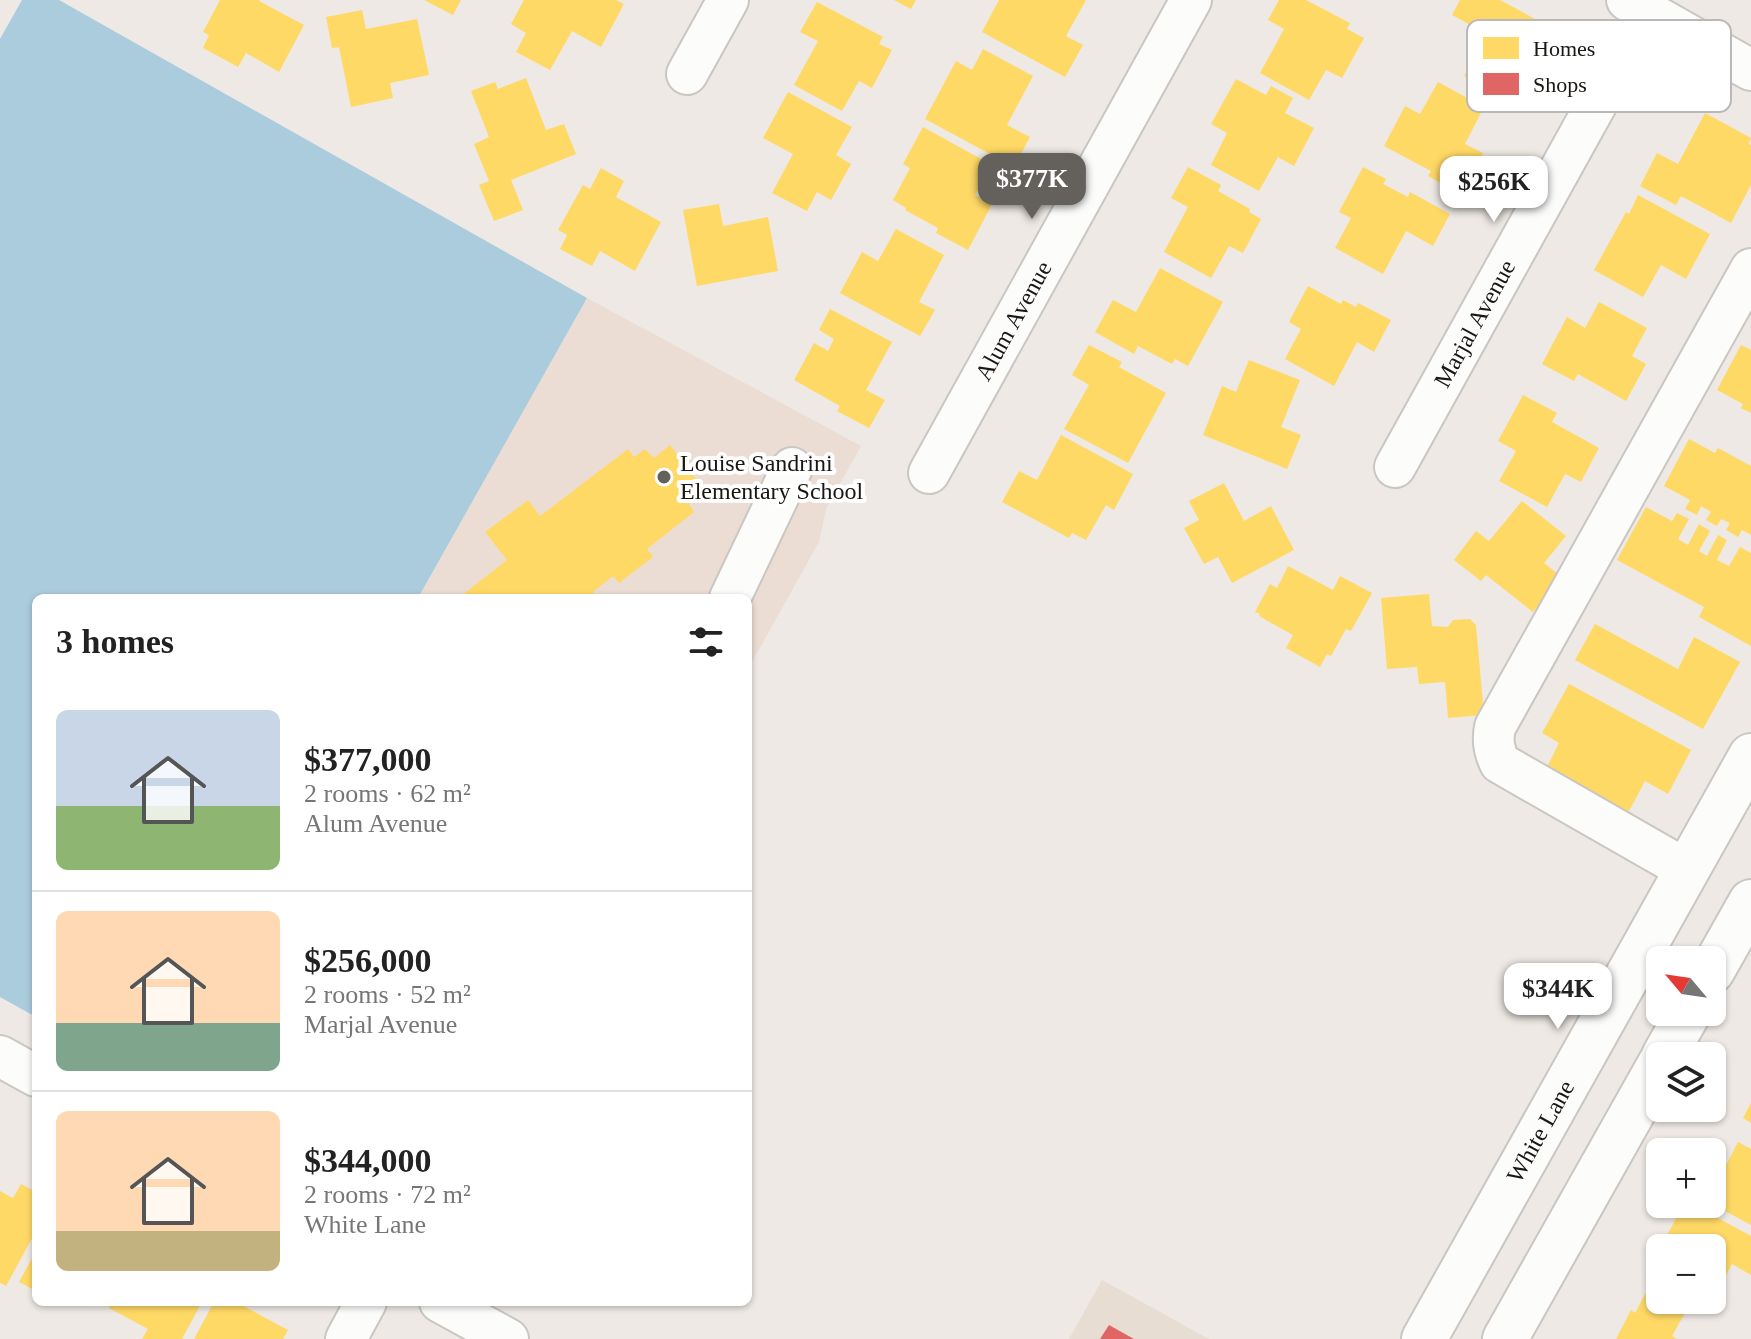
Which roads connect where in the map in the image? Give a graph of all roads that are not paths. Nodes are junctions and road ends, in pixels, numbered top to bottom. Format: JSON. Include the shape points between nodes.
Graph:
{"nodes":[{"id":1,"x":728,"y":0,"type":"edge"},
{"id":2,"x":1191,"y":0,"type":"edge"},
{"id":3,"x":1638,"y":6,"type":"edge"},
{"id":4,"x":1663,"y":20,"type":"edge"},
{"id":5,"x":1731,"y":59,"type":"edge"},
{"id":6,"x":1751,"y":70,"type":"edge"},
{"id":7,"x":687,"y":74,"type":"dead end"},
{"id":8,"x":1582,"y":112,"type":"edge"},
{"id":9,"x":1751,"y":269,"type":"edge"},
{"id":10,"x":1395,"y":467,"type":"dead end"},
{"id":11,"x":792,"y":468,"type":"dead end"},
{"id":12,"x":929,"y":473,"type":"dead end"},
{"id":13,"x":732,"y":594,"type":"edge"},
{"id":14,"x":1751,"y":756,"type":"edge"},
{"id":15,"x":1687,"y":870,"type":"junction"},
{"id":16,"x":1751,"y":902,"type":"edge"},
{"id":17,"x":1726,"y":946,"type":"edge"},
{"id":18,"x":0,"y":1056,"type":"edge"},
{"id":19,"x":32,"y":1074,"type":"edge"},
{"id":20,"x":1646,"y":1089,"type":"edge"},
{"id":21,"x":364,"y":1306,"type":"edge"},
{"id":22,"x":447,"y":1306,"type":"edge"},
{"id":23,"x":346,"y":1339,"type":"edge"},
{"id":24,"x":508,"y":1339,"type":"edge"},
{"id":25,"x":1424,"y":1339,"type":"edge"},
{"id":26,"x":1505,"y":1339,"type":"edge"}],
"edges":[{"from":1,"to":7,"type":"street"},
{"from":2,"to":12,"type":"street","name":"Alum Avenue"},
{"from":3,"to":4,"type":"street"},
{"from":5,"to":6,"type":"street"},
{"from":8,"to":10,"type":"street","name":"Marjal Avenue"},
{"from":9,"to":15,"type":"street","via":[[1493,737],[1500,763]]},
{"from":11,"to":13,"type":"street"},
{"from":14,"to":15,"type":"main road","name":"White Lane"},
{"from":15,"to":25,"type":"main road","name":"White Lane"},
{"from":16,"to":17,"type":"main road"},
{"from":18,"to":19,"type":"street"},
{"from":20,"to":26,"type":"main road"},
{"from":21,"to":23,"type":"street"},
{"from":22,"to":24,"type":"street"}]}
